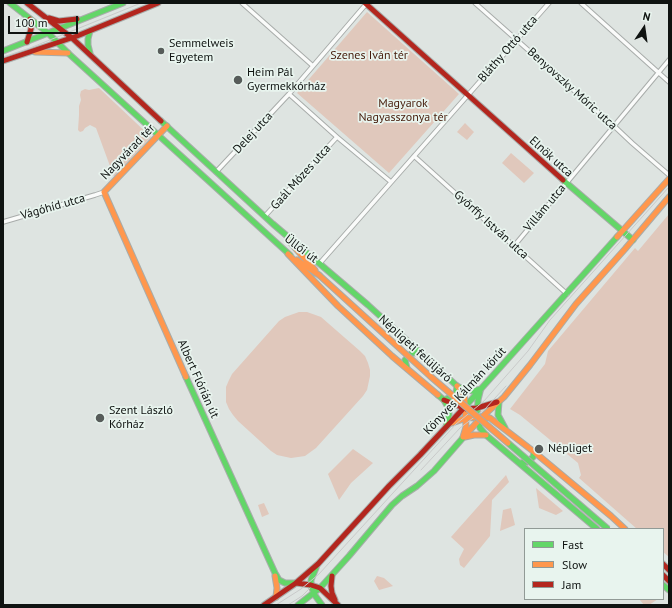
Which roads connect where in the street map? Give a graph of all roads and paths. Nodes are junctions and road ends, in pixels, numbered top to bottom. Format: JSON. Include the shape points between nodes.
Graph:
{"nodes":[{"id":1,"x":10,"y":3,"type":"edge"},
{"id":2,"x":27,"y":3,"type":"edge"},
{"id":3,"x":123,"y":3,"type":"edge"},
{"id":4,"x":158,"y":3,"type":"edge"},
{"id":5,"x":242,"y":3,"type":"edge"},
{"id":6,"x":366,"y":3,"type":"edge"},
{"id":7,"x":475,"y":3,"type":"edge"},
{"id":8,"x":549,"y":3,"type":"edge"},
{"id":9,"x":581,"y":3,"type":"edge"},
{"id":10,"x":30,"y":18,"type":"junction"},
{"id":11,"x":47,"y":18,"type":"junction"},
{"id":12,"x":82,"y":19,"type":"junction"},
{"id":13,"x":61,"y":28,"type":"junction"},
{"id":14,"x":90,"y":31,"type":"junction"},
{"id":15,"x":48,"y":33,"type":"junction"},
{"id":16,"x":72,"y":38,"type":"junction"},
{"id":17,"x":517,"y":40,"type":"junction"},
{"id":18,"x":27,"y":42,"type":"junction"},
{"id":19,"x":57,"y":42,"type":"junction"},
{"id":20,"x":3,"y":51,"type":"edge"},
{"id":21,"x":30,"y":52,"type":"junction"},
{"id":22,"x":68,"y":54,"type":"junction"},
{"id":23,"x":90,"y":54,"type":"junction"},
{"id":24,"x":3,"y":60,"type":"edge"},
{"id":25,"x":669,"y":60,"type":"edge"},
{"id":26,"x":313,"y":66,"type":"junction"},
{"id":27,"x":659,"y":73,"type":"junction"},
{"id":28,"x":669,"y":82,"type":"edge"},
{"id":29,"x":289,"y":94,"type":"junction"},
{"id":30,"x":468,"y":95,"type":"junction"},
{"id":31,"x":167,"y":126,"type":"junction"},
{"id":32,"x":614,"y":126,"type":"junction"},
{"id":33,"x":158,"y":135,"type":"junction"},
{"id":34,"x":337,"y":137,"type":"junction"},
{"id":35,"x":414,"y":156,"type":"junction"},
{"id":36,"x":216,"y":172,"type":"junction"},
{"id":37,"x":669,"y":175,"type":"edge"},
{"id":38,"x":669,"y":179,"type":"edge"},
{"id":39,"x":391,"y":182,"type":"junction"},
{"id":40,"x":566,"y":183,"type":"junction"},
{"id":41,"x":104,"y":192,"type":"junction"},
{"id":42,"x":669,"y":197,"type":"edge"},
{"id":43,"x":265,"y":216,"type":"junction"},
{"id":44,"x":3,"y":222,"type":"edge"},
{"id":45,"x":273,"y":224,"type":"junction"},
{"id":46,"x":622,"y":232,"type":"junction"},
{"id":47,"x":633,"y":240,"type":"junction"},
{"id":48,"x":514,"y":246,"type":"junction"},
{"id":49,"x":288,"y":254,"type":"junction"},
{"id":50,"x":320,"y":263,"type":"junction"},
{"id":51,"x":319,"y":275,"type":"junction"},
{"id":52,"x":567,"y":294,"type":"junction"},
{"id":53,"x":420,"y":353,"type":"junction"},
{"id":54,"x":407,"y":368,"type":"junction"},
{"id":55,"x":457,"y":386,"type":"junction"},
{"id":56,"x":481,"y":389,"type":"junction"},
{"id":57,"x":444,"y":400,"type":"junction"},
{"id":58,"x":499,"y":402,"type":"junction"},
{"id":59,"x":465,"y":408,"type":"junction"},
{"id":60,"x":477,"y":408,"type":"junction"},
{"id":61,"x":466,"y":418,"type":"junction"},
{"id":62,"x":479,"y":419,"type":"junction"},
{"id":63,"x":446,"y":427,"type":"junction"},
{"id":64,"x":505,"y":429,"type":"junction"},
{"id":65,"x":486,"y":435,"type":"junction"},
{"id":66,"x":463,"y":437,"type":"junction"},
{"id":67,"x":518,"y":439,"type":"junction"},
{"id":68,"x":533,"y":451,"type":"junction"},
{"id":69,"x":506,"y":452,"type":"junction"},
{"id":70,"x":520,"y":463,"type":"junction"},
{"id":71,"x":596,"y":528,"type":"edge"},
{"id":72,"x":607,"y":528,"type":"edge"},
{"id":73,"x":624,"y":528,"type":"edge"},
{"id":74,"x":318,"y":564,"type":"junction"},
{"id":75,"x":275,"y":573,"type":"junction"},
{"id":76,"x":332,"y":575,"type":"junction"},
{"id":77,"x":296,"y":583,"type":"junction"},
{"id":78,"x":311,"y":585,"type":"junction"},
{"id":79,"x":320,"y":588,"type":"junction"},
{"id":80,"x":314,"y":594,"type":"junction"},
{"id":81,"x":276,"y":597,"type":"junction"},
{"id":82,"x":337,"y":604,"type":"edge"},
{"id":83,"x":264,"y":605,"type":"edge"},
{"id":84,"x":298,"y":605,"type":"edge"},
{"id":85,"x":322,"y":605,"type":"edge"}],
"edges":[{"from":1,"to":10,"type":"main road","name":"Üllői út"},
{"from":2,"to":11,"type":"main road","name":"Üllői út"},
{"from":3,"to":12,"type":"main road"},
{"from":4,"to":14,"type":"main road"},
{"from":5,"to":26,"type":"street"},
{"from":6,"to":26,"type":"street"},
{"from":6,"to":30,"type":"main road"},
{"from":7,"to":17,"type":"street","name":"Benyovszky Móric utca"},
{"from":8,"to":17,"type":"street","name":"Bláthy Ottó utca"},
{"from":9,"to":27,"type":"street"},
{"from":10,"to":15,"type":"main road","name":"Üllői út"},
{"from":10,"to":18,"type":"main road","via":[[31,29]]},
{"from":11,"to":12,"type":"main road","via":[[59,21]]},
{"from":11,"to":13,"type":"main road","name":"Üllői út"},
{"from":12,"to":13,"type":"main road"},
{"from":13,"to":15,"type":"main road"},
{"from":13,"to":16,"type":"main road","name":"Üllői út"},
{"from":14,"to":16,"type":"main road"},
{"from":14,"to":23,"type":"main road"},
{"from":15,"to":18,"type":"main road"},
{"from":15,"to":19,"type":"main road","name":"Üllői út"},
{"from":16,"to":19,"type":"main road"},
{"from":16,"to":23,"type":"main road","name":"Üllői út"},
{"from":17,"to":30,"type":"street","name":"Bláthy Ottó utca"},
{"from":17,"to":32,"type":"street","name":"Benyovszky Móric utca"},
{"from":18,"to":20,"type":"main road"},
{"from":19,"to":21,"type":"main road"},
{"from":19,"to":22,"type":"main road","name":"Üllői út"},
{"from":21,"to":22,"type":"main road"},
{"from":21,"to":24,"type":"main road"},
{"from":22,"to":33,"type":"main road","name":"Üllői út"},
{"from":23,"to":31,"type":"main road","name":"Üllői út"},
{"from":25,"to":27,"type":"street","name":"Villám utca"},
{"from":26,"to":29,"type":"street"},
{"from":27,"to":28,"type":"street"},
{"from":27,"to":32,"type":"street","name":"Villám utca"},
{"from":29,"to":34,"type":"street"},
{"from":29,"to":36,"type":"street","name":"Delej utca"},
{"from":30,"to":35,"type":"street"},
{"from":30,"to":40,"type":"main road","name":"Elnök utca"},
{"from":31,"to":33,"type":"main road","name":"Nagyvárad tér"},
{"from":31,"to":36,"type":"main road","name":"Üllői út"},
{"from":32,"to":37,"type":"street","name":"Benyovszky Móric utca"},
{"from":32,"to":40,"type":"street","name":"Villám utca"},
{"from":33,"to":41,"type":"main road","name":"Nagyvárad tér"},
{"from":33,"to":49,"type":"main road","name":"Üllői út"},
{"from":34,"to":39,"type":"street"},
{"from":34,"to":43,"type":"street","name":"Gaál Mózes utca"},
{"from":35,"to":39,"type":"street"},
{"from":35,"to":48,"type":"street","name":"Győrffy István utca"},
{"from":36,"to":43,"type":"main road","name":"Üllői út"},
{"from":38,"to":46,"type":"main road","name":"Könyves Kálmán körút"},
{"from":39,"to":50,"type":"street"},
{"from":40,"to":46,"type":"main road","name":"Elnök utca"},
{"from":40,"to":48,"type":"street","name":"Villám utca"},
{"from":41,"to":44,"type":"street","name":"Vágóhíd utca"},
{"from":41,"to":75,"type":"main road","name":"Albert Flórián út"},
{"from":42,"to":47,"type":"main road"},
{"from":43,"to":45,"type":"main road","name":"Üllői út"},
{"from":45,"to":50,"type":"main road"},
{"from":45,"to":51,"type":"main road","name":"Üllői út"},
{"from":46,"to":47,"type":"main road","name":"Elnök utca"},
{"from":46,"to":52,"type":"main road","name":"Könyves Kálmán körút"},
{"from":47,"to":58,"type":"main road","via":[[576,304]]},
{"from":48,"to":52,"type":"street","name":"Győrffy István utca"},
{"from":49,"to":51,"type":"main road","name":"Üllői út"},
{"from":49,"to":54,"type":"main road","via":[[321,290]]},
{"from":50,"to":53,"type":"main road"},
{"from":51,"to":72,"type":"main road","name":"Népligeti felüljáró","bridge":true,"via":[[430,376]]},
{"from":52,"to":56,"type":"main road","name":"Könyves Kálmán körút"},
{"from":53,"to":54,"type":"main road","via":[[412,353],[405,360]]},
{"from":53,"to":55,"type":"main road"},
{"from":54,"to":57,"type":"main road"},
{"from":55,"to":56,"type":"main road","via":[[473,391]]},
{"from":55,"to":57,"type":"main road","via":[[456,393]]},
{"from":55,"to":59,"type":"main road","via":[[464,394]]},
{"from":56,"to":59,"type":"main road","name":"Könyves Kálmán körút"},
{"from":56,"to":60,"type":"main road"},
{"from":57,"to":59,"type":"main road"},
{"from":57,"to":63,"type":"main road","via":[[449,409]]},
{"from":58,"to":60,"type":"main road"},
{"from":58,"to":62,"type":"main road"},
{"from":58,"to":64,"type":"main road","via":[[498,415]]},
{"from":59,"to":60,"type":"main road"},
{"from":59,"to":61,"type":"main road"},
{"from":59,"to":63,"type":"main road","name":"Könyves Kálmán körút"},
{"from":60,"to":62,"type":"main road"},
{"from":61,"to":62,"type":"main road"},
{"from":61,"to":63,"type":"main road"},
{"from":61,"to":66,"type":"main road"},
{"from":62,"to":64,"type":"main road","via":[[490,418]]},
{"from":62,"to":65,"type":"main road","via":[[480,428]]},
{"from":62,"to":66,"type":"main road"},
{"from":63,"to":74,"type":"main road","name":"Könyves Kálmán körút"},
{"from":64,"to":67,"type":"main road"},
{"from":65,"to":66,"type":"main road"},
{"from":65,"to":69,"type":"main road"},
{"from":66,"to":76,"type":"main road","via":[[434,471],[392,506]]},
{"from":67,"to":68,"type":"main road"},
{"from":67,"to":69,"type":"main road","via":[[510,440]]},
{"from":68,"to":70,"type":"main road","via":[[531,460]]},
{"from":68,"to":73,"type":"main road"},
{"from":69,"to":70,"type":"main road"},
{"from":70,"to":71,"type":"main road"},
{"from":74,"to":77,"type":"main road","name":"Könyves Kálmán körút"},
{"from":74,"to":78,"type":"main road"},
{"from":75,"to":77,"type":"main road","via":[[279,580],[285,583]]},
{"from":75,"to":81,"type":"main road","name":"Albert Flórián út"},
{"from":76,"to":79,"type":"main road"},
{"from":76,"to":82,"type":"main road","via":[[332,593]]},
{"from":77,"to":78,"type":"main road"},
{"from":77,"to":81,"type":"main road","name":"Könyves Kálmán körút"},
{"from":78,"to":79,"type":"main road"},
{"from":78,"to":80,"type":"main road"},
{"from":79,"to":80,"type":"main road"},
{"from":79,"to":82,"type":"main road"},
{"from":80,"to":84,"type":"main road"},
{"from":80,"to":85,"type":"main road"},
{"from":81,"to":83,"type":"main road","name":"Könyves Kálmán körút"}]}
